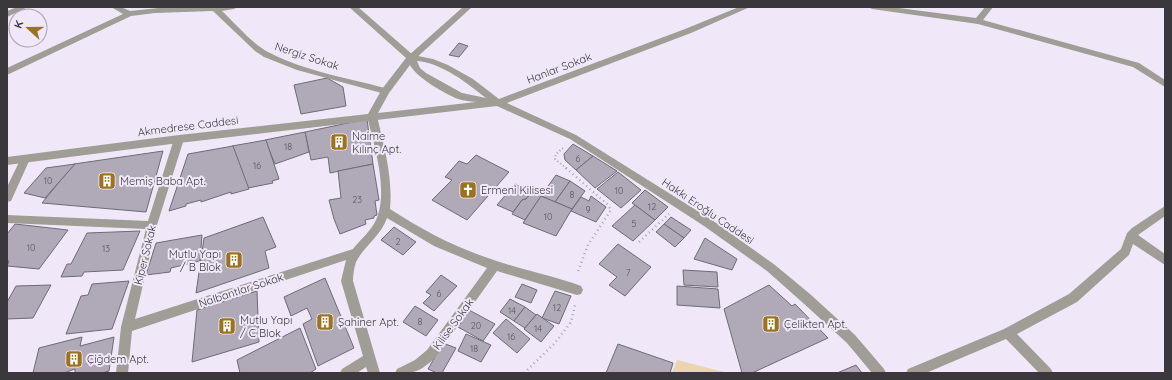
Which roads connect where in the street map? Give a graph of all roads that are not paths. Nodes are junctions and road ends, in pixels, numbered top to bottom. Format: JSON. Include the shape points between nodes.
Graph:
{"nodes":[{"id":1,"x":24,"y":7,"type":"edge"},
{"id":2,"x":115,"y":7,"type":"edge"},
{"id":3,"x":234,"y":7,"type":"edge"},
{"id":4,"x":353,"y":7,"type":"edge"},
{"id":5,"x":468,"y":7,"type":"edge"},
{"id":6,"x":746,"y":7,"type":"edge"},
{"id":7,"x":872,"y":7,"type":"edge"},
{"id":8,"x":977,"y":7,"type":"edge"},
{"id":9,"x":989,"y":7,"type":"edge"},
{"id":10,"x":185,"y":8,"type":"edge"},
{"id":11,"x":215,"y":9,"type":"junction"},
{"id":12,"x":7,"y":14,"type":"edge"},
{"id":13,"x":129,"y":14,"type":"junction"},
{"id":14,"x":978,"y":21,"type":"junction"},
{"id":15,"x":411,"y":58,"type":"junction"},
{"id":16,"x":7,"y":72,"type":"edge"},
{"id":17,"x":1165,"y":84,"type":"edge"},
{"id":18,"x":385,"y":91,"type":"junction"},
{"id":19,"x":498,"y":103,"type":"junction"},
{"id":20,"x":372,"y":116,"type":"junction"},
{"id":21,"x":179,"y":139,"type":"junction"},
{"id":22,"x":25,"y":159,"type":"junction"},
{"id":23,"x":7,"y":161,"type":"edge"},
{"id":24,"x":7,"y":198,"type":"edge"},
{"id":25,"x":1165,"y":210,"type":"edge"},
{"id":26,"x":385,"y":211,"type":"junction"},
{"id":27,"x":7,"y":219,"type":"edge"},
{"id":28,"x":152,"y":225,"type":"junction"},
{"id":29,"x":1131,"y":236,"type":"junction"},
{"id":30,"x":355,"y":253,"type":"junction"},
{"id":31,"x":1165,"y":260,"type":"edge"},
{"id":32,"x":495,"y":265,"type":"junction"},
{"id":33,"x":577,"y":290,"type":"road end"},
{"id":34,"x":127,"y":327,"type":"junction"},
{"id":35,"x":1008,"y":333,"type":"junction"},
{"id":36,"x":370,"y":358,"type":"junction"},
{"id":37,"x":122,"y":373,"type":"edge"},
{"id":38,"x":346,"y":373,"type":"edge"},
{"id":39,"x":374,"y":373,"type":"edge"},
{"id":40,"x":401,"y":373,"type":"edge"},
{"id":41,"x":880,"y":373,"type":"edge"},
{"id":42,"x":912,"y":373,"type":"edge"},
{"id":43,"x":1047,"y":373,"type":"edge"}],
"edges":[{"from":1,"to":12,"type":"street"},
{"from":2,"to":13,"type":"street"},
{"from":3,"to":11,"type":"street"},
{"from":4,"to":15,"type":"street"},
{"from":5,"to":15,"type":"street"},
{"from":6,"to":19,"type":"street","name":"Hanlar Sokak"},
{"from":7,"to":14,"type":"street"},
{"from":8,"to":14,"type":"street"},
{"from":9,"to":14,"type":"street"},
{"from":10,"to":11,"type":"street"},
{"from":10,"to":13,"type":"street"},
{"from":11,"to":18,"type":"street","name":"Nergiz Sokak","via":[[267,55],[300,68]]},
{"from":13,"to":16,"type":"street"},
{"from":14,"to":17,"type":"street","via":[[1136,65]]},
{"from":15,"to":18,"type":"street"},
{"from":15,"to":19,"type":"street","via":[[434,62],[472,82]]},
{"from":15,"to":19,"type":"street","via":[[417,70],[423,75],[460,96]]},
{"from":18,"to":20,"type":"street"},
{"from":19,"to":20,"type":"street","name":"Hanlar Sokak"},
{"from":19,"to":41,"type":"street","name":"Hakkı Eroğlu Caddesi","via":[[573,137],[744,248],[806,298],[851,339]]},
{"from":20,"to":21,"type":"street","name":"Akmedrese Caddesi"},
{"from":20,"to":26,"type":"street","via":[[387,189]]},
{"from":21,"to":22,"type":"street","name":"Akmedrese Caddesi"},
{"from":21,"to":28,"type":"street","name":"Kiper Sokak"},
{"from":22,"to":23,"type":"street","name":"Akmedrese Caddesi"},
{"from":22,"to":24,"type":"street"},
{"from":25,"to":29,"type":"street"},
{"from":26,"to":30,"type":"street","via":[[381,222]]},
{"from":26,"to":32,"type":"street","via":[[436,242]]},
{"from":27,"to":28,"type":"street"},
{"from":28,"to":34,"type":"street","name":"Kiper Sokak"},
{"from":29,"to":31,"type":"street"},
{"from":29,"to":35,"type":"street","via":[[1125,252],[1073,298]]},
{"from":30,"to":34,"type":"street","name":"Nalbantlar Sokak"},
{"from":30,"to":36,"type":"street","via":[[348,267],[347,281]]},
{"from":32,"to":33,"type":"street"},
{"from":32,"to":40,"type":"street","name":"Kilise Sokak","via":[[431,354],[419,364]]},
{"from":34,"to":37,"type":"street","name":"Kiper Sokak"},
{"from":35,"to":42,"type":"street"},
{"from":35,"to":43,"type":"street"},
{"from":36,"to":38,"type":"street"},
{"from":36,"to":39,"type":"street"}]}
